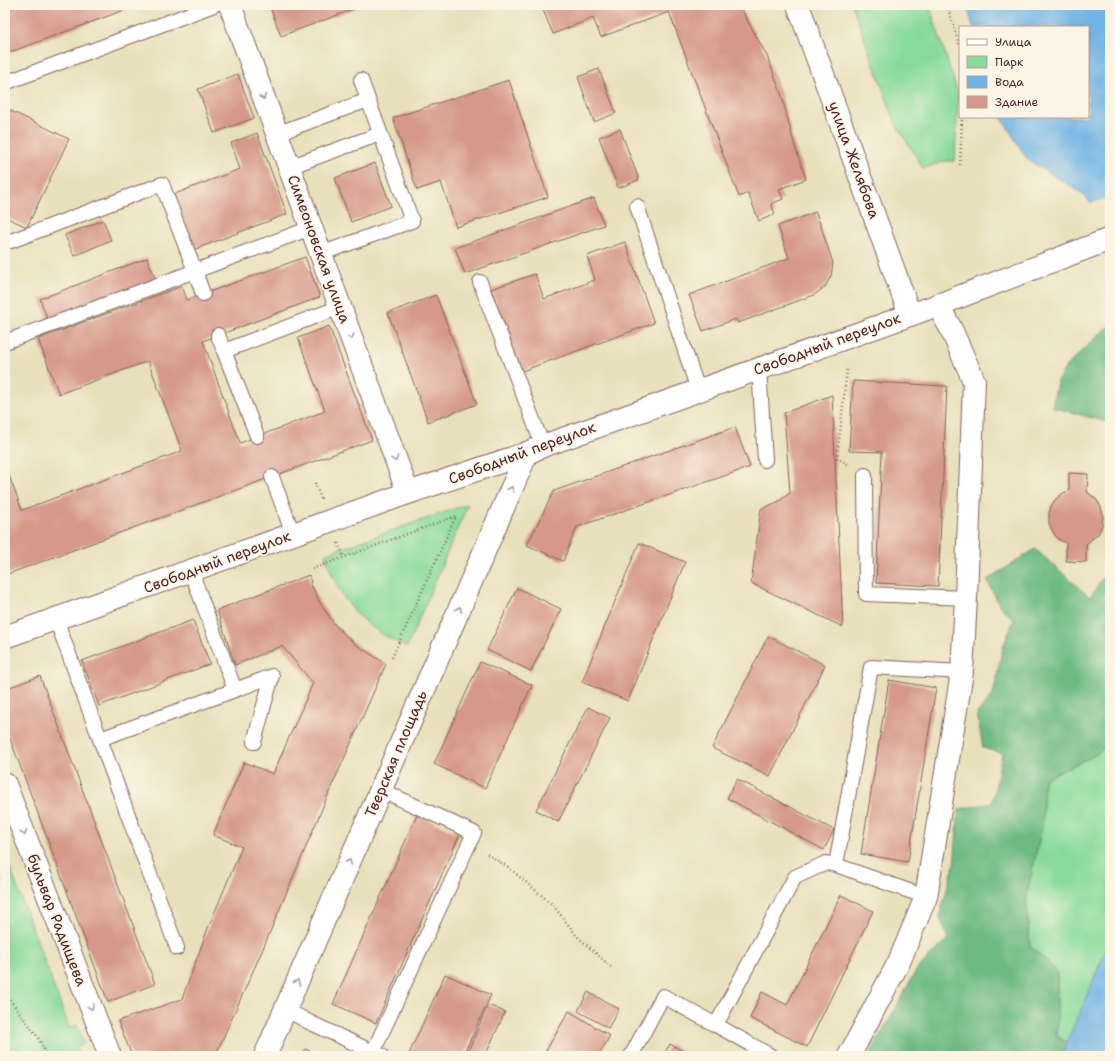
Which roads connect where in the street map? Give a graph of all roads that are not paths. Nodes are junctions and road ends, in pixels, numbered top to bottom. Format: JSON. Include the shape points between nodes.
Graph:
{"nodes":[{"id":1,"x":214,"y":5,"type":"edge"},
{"id":2,"x":230,"y":5,"type":"edge"},
{"id":3,"x":798,"y":5,"type":"edge"},
{"id":4,"x":361,"y":80,"type":"dead end"},
{"id":5,"x":5,"y":83,"type":"edge"},
{"id":6,"x":368,"y":100,"type":"junction"},
{"id":7,"x":276,"y":134,"type":"junction"},
{"id":8,"x":380,"y":134,"type":"junction"},
{"id":9,"x":289,"y":167,"type":"junction"},
{"id":10,"x":637,"y":206,"type":"dead end"},
{"id":11,"x":311,"y":228,"type":"junction"},
{"id":12,"x":5,"y":238,"type":"edge"},
{"id":13,"x":1110,"y":239,"type":"edge"},
{"id":14,"x":320,"y":254,"type":"junction"},
{"id":15,"x":195,"y":271,"type":"junction"},
{"id":16,"x":480,"y":282,"type":"dead end"},
{"id":17,"x":203,"y":294,"type":"dead end"},
{"id":18,"x":938,"y":305,"type":"junction"},
{"id":19,"x":340,"y":307,"type":"junction"},
{"id":20,"x":910,"y":314,"type":"junction"},
{"id":21,"x":218,"y":335,"type":"dead end"},
{"id":22,"x":5,"y":342,"type":"edge"},
{"id":23,"x":224,"y":351,"type":"junction"},
{"id":24,"x":759,"y":369,"type":"junction"},
{"id":25,"x":698,"y":390,"type":"junction"},
{"id":26,"x":256,"y":436,"type":"dead end"},
{"id":27,"x":535,"y":449,"type":"junction"},
{"id":28,"x":765,"y":460,"type":"dead end"},
{"id":29,"x":865,"y":474,"type":"road end"},
{"id":30,"x":272,"y":477,"type":"dead end"},
{"id":31,"x":408,"y":493,"type":"junction"},
{"id":32,"x":293,"y":534,"type":"junction"},
{"id":33,"x":191,"y":571,"type":"junction"},
{"id":34,"x":966,"y":598,"type":"junction"},
{"id":35,"x":56,"y":619,"type":"junction"},
{"id":36,"x":5,"y":637,"type":"edge"},
{"id":37,"x":962,"y":672,"type":"junction"},
{"id":38,"x":235,"y":690,"type":"junction"},
{"id":39,"x":100,"y":739,"type":"junction"},
{"id":40,"x":254,"y":742,"type":"dead end"},
{"id":41,"x":5,"y":784,"type":"edge"},
{"id":42,"x":381,"y":790,"type":"junction"},
{"id":43,"x":836,"y":865,"type":"junction"},
{"id":44,"x":926,"y":897,"type":"junction"},
{"id":45,"x":177,"y":948,"type":"dead end"},
{"id":46,"x":286,"y":1009,"type":"junction"},
{"id":47,"x":716,"y":1026,"type":"junction"},
{"id":48,"x":378,"y":1054,"type":"edge"},
{"id":49,"x":110,"y":1056,"type":"edge"},
{"id":50,"x":265,"y":1056,"type":"edge"},
{"id":51,"x":631,"y":1056,"type":"edge"},
{"id":52,"x":771,"y":1056,"type":"edge"},
{"id":53,"x":849,"y":1056,"type":"edge"}],
"edges":[{"from":1,"to":5,"type":"lane"},
{"from":2,"to":7,"type":"street","name":"Симеоновская улица","one_way":true},
{"from":3,"to":20,"type":"street","name":"улица Желябова"},
{"from":4,"to":6,"type":"lane"},
{"from":6,"to":7,"type":"lane"},
{"from":6,"to":8,"type":"lane"},
{"from":7,"to":9,"type":"street","name":"Симеоновская улица"},
{"from":8,"to":9,"type":"lane"},
{"from":8,"to":14,"type":"lane","via":[[412,220]]},
{"from":9,"to":11,"type":"street","name":"Симеоновская улица"},
{"from":10,"to":25,"type":"lane"},
{"from":11,"to":14,"type":"street","name":"Симеоновская улица"},
{"from":11,"to":15,"type":"lane"},
{"from":12,"to":15,"type":"lane","via":[[11,241],[162,184]]},
{"from":13,"to":18,"type":"street","name":"Свободный переулок"},
{"from":14,"to":19,"type":"street","name":"Симеоновская улица"},
{"from":15,"to":17,"type":"lane"},
{"from":15,"to":22,"type":"lane"},
{"from":16,"to":27,"type":"lane"},
{"from":18,"to":20,"type":"street","name":"Свободный переулок"},
{"from":18,"to":34,"type":"street","via":[[974,381]]},
{"from":19,"to":23,"type":"lane"},
{"from":19,"to":31,"type":"street","name":"Симеоновская улица","one_way":true},
{"from":20,"to":24,"type":"street","name":"Свободный переулок"},
{"from":21,"to":23,"type":"lane"},
{"from":23,"to":26,"type":"lane"},
{"from":24,"to":25,"type":"street","name":"Свободный переулок"},
{"from":24,"to":28,"type":"lane"},
{"from":25,"to":27,"type":"street","name":"Свободный переулок"},
{"from":27,"to":31,"type":"street","name":"Свободный переулок"},
{"from":42,"to":27,"type":"street","name":"Тверская площадь","one_way":true},
{"from":29,"to":34,"type":"lane","via":[[866,594]]},
{"from":30,"to":32,"type":"lane"},
{"from":31,"to":32,"type":"street","name":"Свободный переулок"},
{"from":32,"to":33,"type":"street","name":"Свободный переулок"},
{"from":33,"to":35,"type":"street","name":"Свободный переулок"},
{"from":33,"to":38,"type":"lane"},
{"from":34,"to":37,"type":"street"},
{"from":35,"to":36,"type":"street","name":"Свободный переулок"},
{"from":35,"to":39,"type":"lane"},
{"from":37,"to":43,"type":"lane","via":[[872,667]]},
{"from":37,"to":44,"type":"street"},
{"from":38,"to":39,"type":"lane"},
{"from":38,"to":40,"type":"lane","via":[[272,676]]},
{"from":39,"to":45,"type":"lane"},
{"from":41,"to":49,"type":"street","name":"бульвар Радищева","one_way":true},
{"from":46,"to":42,"type":"street","name":"Тверская площадь","one_way":true},
{"from":42,"to":48,"type":"lane","via":[[474,833]]},
{"from":43,"to":44,"type":"lane"},
{"from":43,"to":47,"type":"lane","via":[[826,863],[795,877]]},
{"from":44,"to":53,"type":"street","via":[[898,962]]},
{"from":46,"to":48,"type":"lane"},
{"from":46,"to":50,"type":"street","name":"Тверская площадь"},
{"from":47,"to":51,"type":"lane","via":[[662,996]]},
{"from":47,"to":52,"type":"lane"}]}
